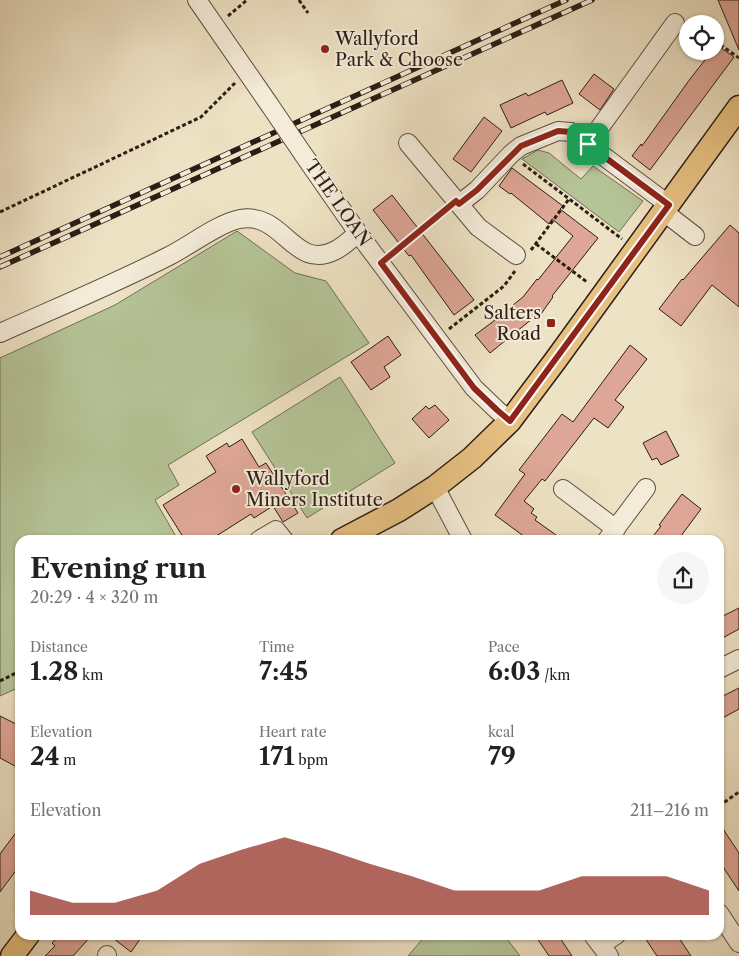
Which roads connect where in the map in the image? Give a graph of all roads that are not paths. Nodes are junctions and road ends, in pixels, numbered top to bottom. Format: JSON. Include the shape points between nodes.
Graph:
{"nodes":[{"id":1,"x":197,"y":0,"type":"edge"},
{"id":2,"x":675,"y":22,"type":"dead end"},
{"id":3,"x":739,"y":107,"type":"edge"},
{"id":4,"x":408,"y":142,"type":"dead end"},
{"id":5,"x":588,"y":144,"type":"junction"},
{"id":6,"x":458,"y":202,"type":"junction"},
{"id":7,"x":666,"y":209,"type":"junction"},
{"id":8,"x":358,"y":233,"type":"junction"},
{"id":9,"x":695,"y":236,"type":"dead end"},
{"id":10,"x":521,"y":259,"type":"road end"},
{"id":11,"x":0,"y":333,"type":"edge"},
{"id":12,"x":510,"y":421,"type":"junction"},
{"id":13,"x":435,"y":487,"type":"junction"},
{"id":14,"x":646,"y":488,"type":"dead end"},
{"id":15,"x":563,"y":489,"type":"dead end"},
{"id":16,"x":612,"y":534,"type":"edge"},
{"id":17,"x":268,"y":535,"type":"edge"},
{"id":18,"x":280,"y":535,"type":"edge"},
{"id":19,"x":352,"y":535,"type":"edge"},
{"id":20,"x":459,"y":535,"type":"edge"},
{"id":21,"x":739,"y":659,"type":"edge"},
{"id":22,"x":724,"y":666,"type":"edge"},
{"id":23,"x":724,"y":920,"type":"edge"},
{"id":24,"x":24,"y":940,"type":"edge"},
{"id":25,"x":739,"y":943,"type":"edge"},
{"id":26,"x":12,"y":956,"type":"edge"}],
"edges":[{"from":1,"to":8,"type":"street","name":"THE LOAN","bridge":true},
{"from":2,"to":5,"type":"street"},
{"from":3,"to":7,"type":"main road"},
{"from":4,"to":6,"type":"street"},
{"from":5,"to":6,"type":"street","via":[[571,132],[558,131],[521,146],[477,190]]},
{"from":5,"to":7,"type":"street"},
{"from":6,"to":10,"type":"street","via":[[478,227]]},
{"from":7,"to":9,"type":"street"},
{"from":7,"to":12,"type":"main road"},
{"from":8,"to":11,"type":"street","via":[[329,254],[314,255],[297,248],[264,221],[248,218],[230,222],[169,256]]},
{"from":8,"to":12,"type":"street","name":"THE LOAN","via":[[474,388]]},
{"from":12,"to":13,"type":"main road","via":[[472,458]]},
{"from":13,"to":19,"type":"main road"},
{"from":13,"to":20,"type":"street"},
{"from":14,"to":16,"type":"street"},
{"from":15,"to":16,"type":"street"},
{"from":17,"to":18,"type":"street","via":[[276,530]]},
{"from":21,"to":22,"type":"street"},
{"from":23,"to":25,"type":"street"},
{"from":24,"to":26,"type":"main road"}]}
